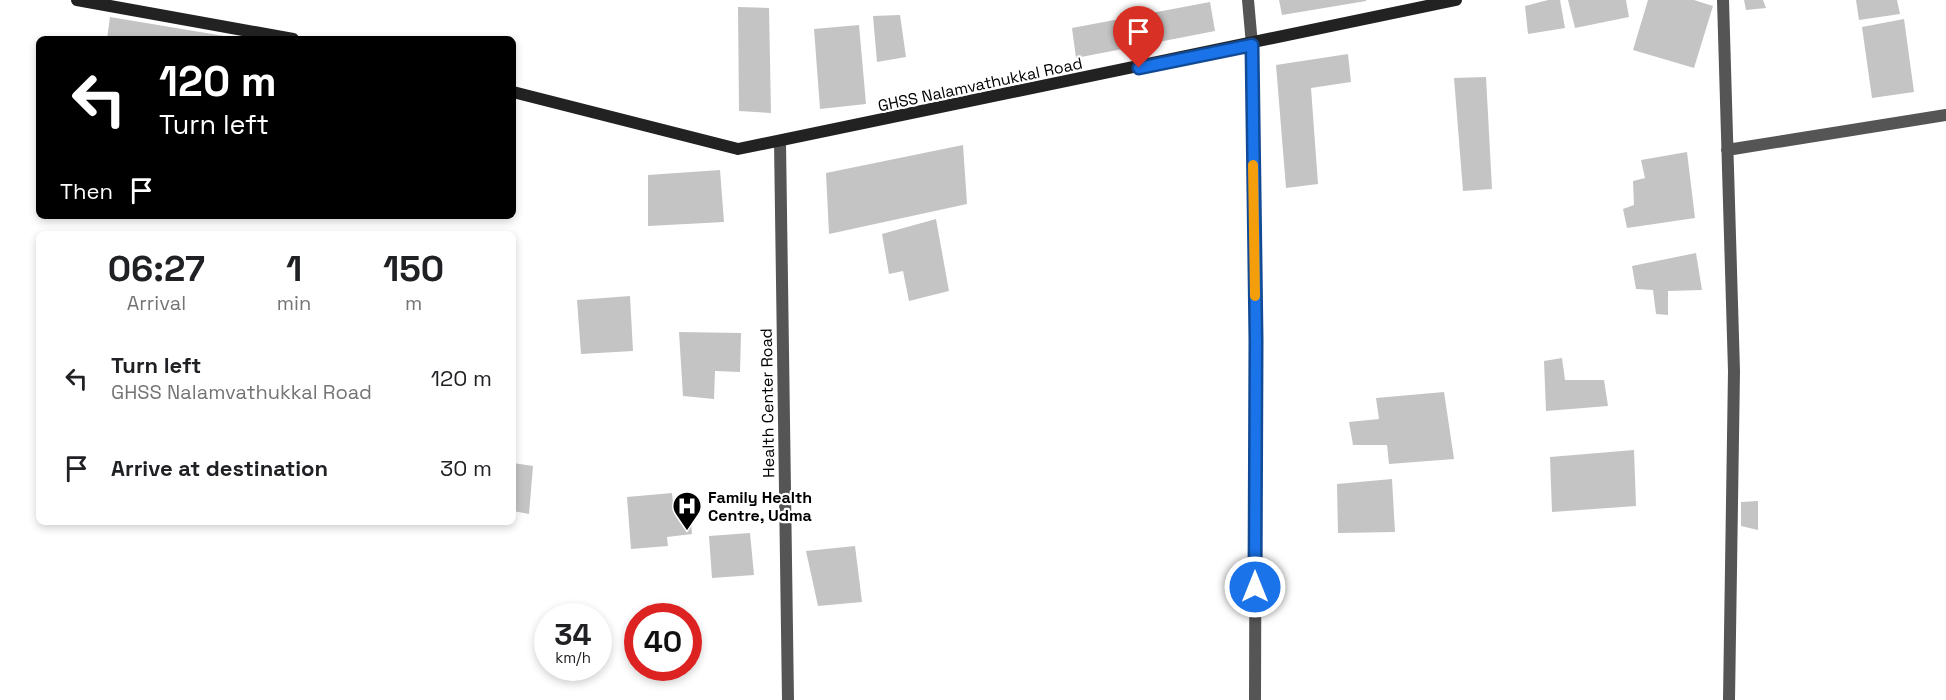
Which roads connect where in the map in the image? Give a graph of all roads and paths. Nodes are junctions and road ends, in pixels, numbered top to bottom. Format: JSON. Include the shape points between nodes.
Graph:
{"nodes":[{"id":1,"x":77,"y":0,"type":"edge"},
{"id":2,"x":1248,"y":0,"type":"edge"},
{"id":3,"x":1456,"y":0,"type":"edge"},
{"id":4,"x":1723,"y":0,"type":"edge"},
{"id":5,"x":276,"y":36,"type":"edge"},
{"id":6,"x":1252,"y":45,"type":"junction"},
{"id":7,"x":516,"y":93,"type":"edge"},
{"id":8,"x":1946,"y":115,"type":"edge"},
{"id":9,"x":780,"y":142,"type":"junction"},
{"id":10,"x":1727,"y":150,"type":"junction"},
{"id":11,"x":788,"y":700,"type":"edge"},
{"id":12,"x":1255,"y":700,"type":"edge"},
{"id":13,"x":1729,"y":700,"type":"edge"}],
"edges":[{"from":1,"to":5,"type":"main road"},
{"from":2,"to":6,"type":"street"},
{"from":3,"to":6,"type":"main road","name":"GHSS Nalamvathukkal Road"},
{"from":4,"to":10,"type":"street"},
{"from":6,"to":9,"type":"main road","name":"GHSS Nalamvathukkal Road"},
{"from":6,"to":12,"type":"street"},
{"from":7,"to":9,"type":"main road","name":"GHSS Nalamvathukkal Road","via":[[738,150]]},
{"from":8,"to":10,"type":"street"},
{"from":9,"to":11,"type":"street","name":"Health Center Road"},
{"from":10,"to":13,"type":"street","via":[[1734,371]]}]}
